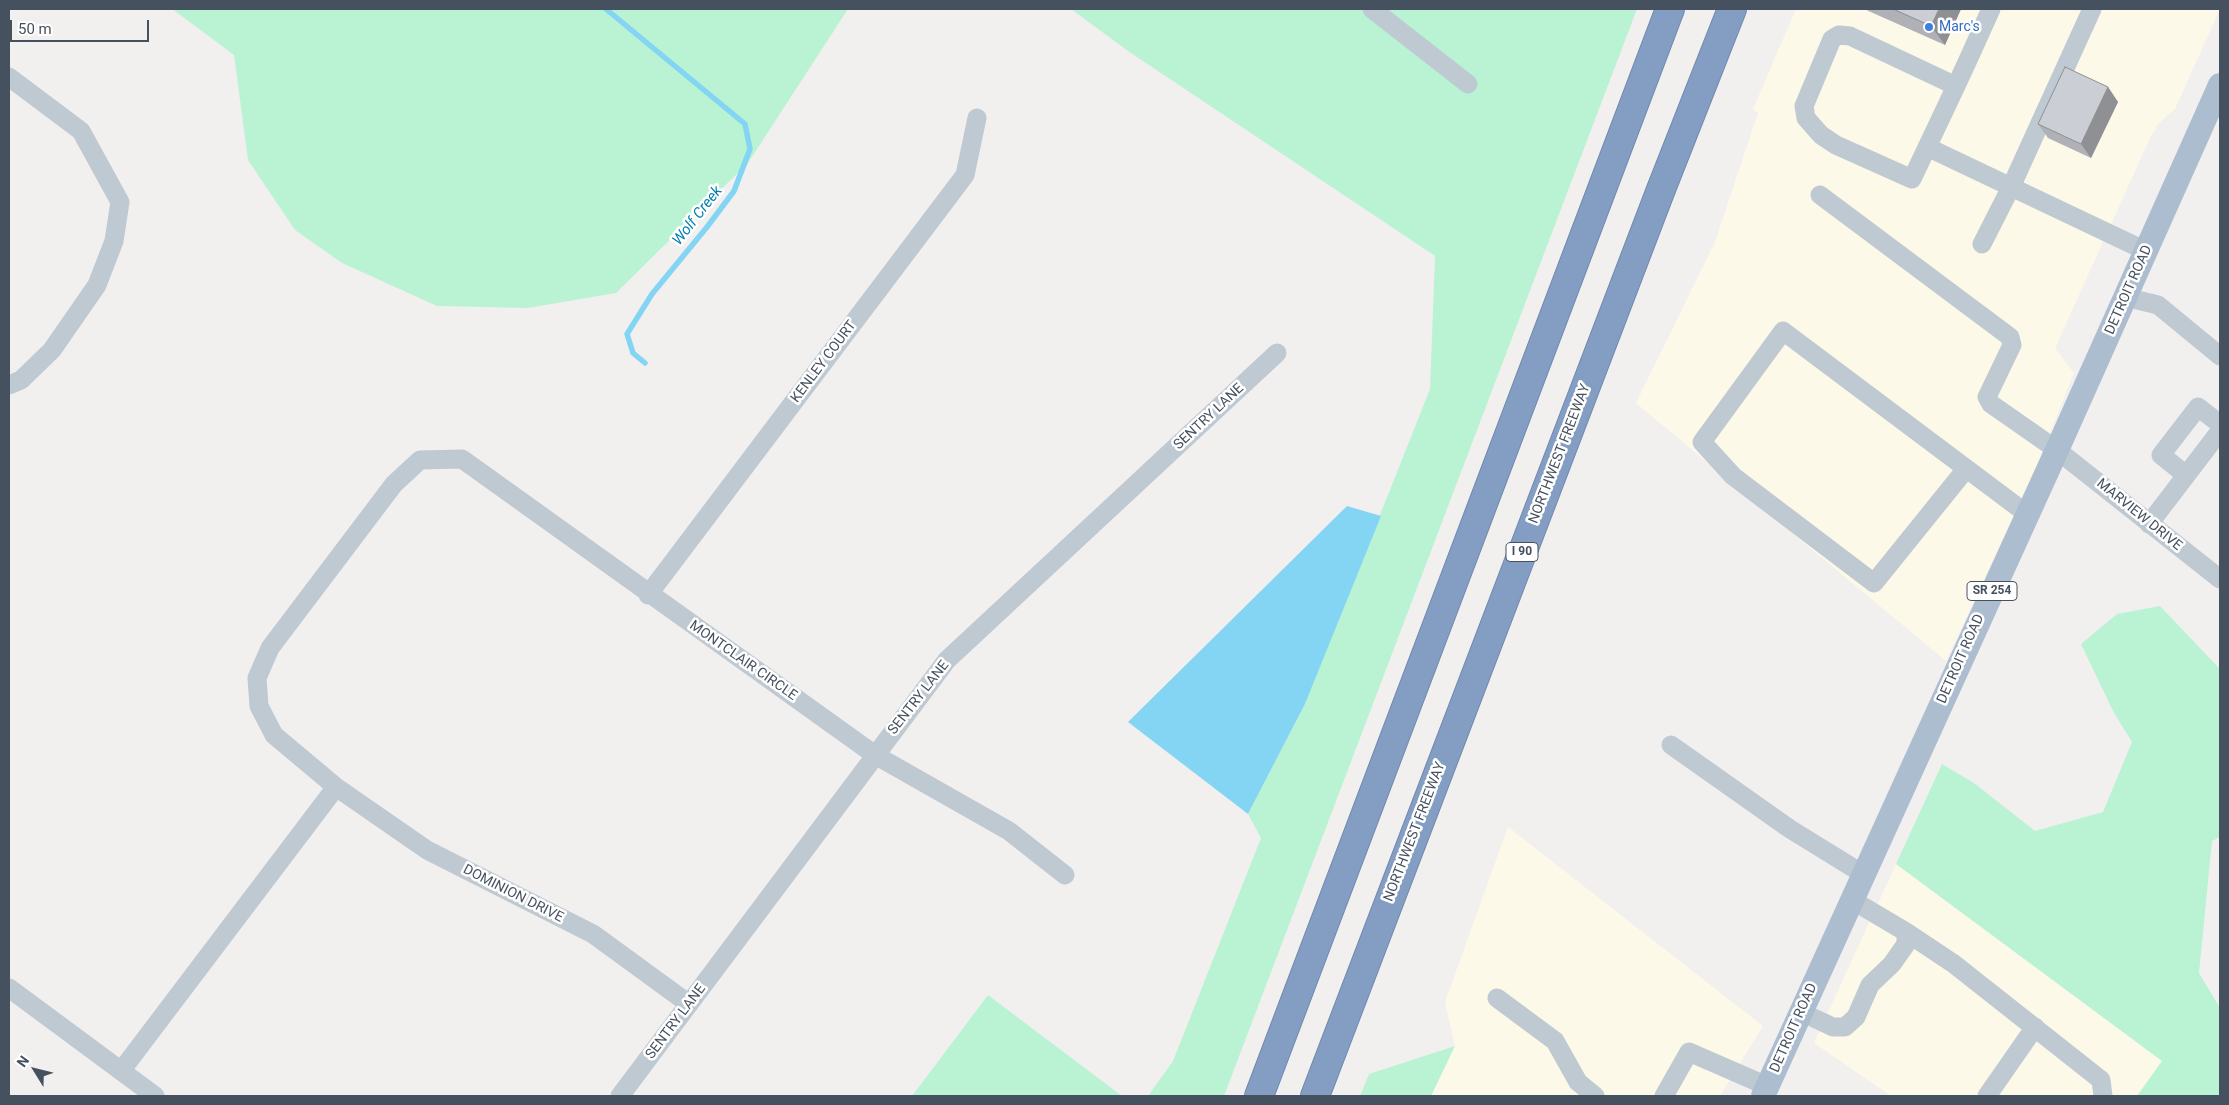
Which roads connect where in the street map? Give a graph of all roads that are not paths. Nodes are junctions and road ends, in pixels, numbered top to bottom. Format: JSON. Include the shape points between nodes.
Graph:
{"nodes":[{"id":1,"x":1372,"y":9,"type":"edge"},
{"id":2,"x":1670,"y":9,"type":"edge"},
{"id":3,"x":1732,"y":9,"type":"edge"},
{"id":4,"x":1991,"y":9,"type":"edge"},
{"id":5,"x":2092,"y":9,"type":"edge"},
{"id":6,"x":9,"y":76,"type":"edge"},
{"id":7,"x":1468,"y":84,"type":"dead end"},
{"id":8,"x":2220,"y":84,"type":"edge"},
{"id":9,"x":1956,"y":86,"type":"junction"},
{"id":10,"x":977,"y":118,"type":"dead end"},
{"id":11,"x":1927,"y":147,"type":"junction"},
{"id":12,"x":2010,"y":186,"type":"junction"},
{"id":13,"x":1820,"y":195,"type":"dead end"},
{"id":14,"x":1982,"y":244,"type":"dead end"},
{"id":15,"x":2146,"y":251,"type":"junction"},
{"id":16,"x":2125,"y":297,"type":"junction"},
{"id":17,"x":1277,"y":353,"type":"dead end"},
{"id":18,"x":2220,"y":356,"type":"edge"},
{"id":19,"x":9,"y":385,"type":"edge"},
{"id":20,"x":2220,"y":424,"type":"edge"},
{"id":21,"x":2220,"y":431,"type":"edge"},
{"id":22,"x":2057,"y":450,"type":"junction"},
{"id":23,"x":420,"y":460,"type":"joint"},
{"id":24,"x":1966,"y":468,"type":"junction"},
{"id":25,"x":2186,"y":475,"type":"junction"},
{"id":26,"x":2027,"y":514,"type":"junction"},
{"id":27,"x":2150,"y":524,"type":"junction"},
{"id":28,"x":2220,"y":580,"type":"edge"},
{"id":29,"x":648,"y":594,"type":"junction"},
{"id":30,"x":1671,"y":745,"type":"dead end"},
{"id":31,"x":875,"y":755,"type":"junction"},
{"id":32,"x":336,"y":787,"type":"junction"},
{"id":33,"x":1863,"y":874,"type":"junction"},
{"id":34,"x":1065,"y":875,"type":"dead end"},
{"id":35,"x":1852,"y":900,"type":"junction"},
{"id":36,"x":1906,"y":932,"type":"junction"},
{"id":37,"x":9,"y":988,"type":"edge"},
{"id":38,"x":1497,"y":998,"type":"dead end"},
{"id":39,"x":689,"y":1004,"type":"junction"},
{"id":40,"x":1801,"y":1012,"type":"junction"},
{"id":41,"x":2035,"y":1027,"type":"junction"},
{"id":42,"x":121,"y":1071,"type":"junction"},
{"id":43,"x":1765,"y":1091,"type":"edge"},
{"id":44,"x":155,"y":1096,"type":"edge"},
{"id":45,"x":620,"y":1096,"type":"edge"},
{"id":46,"x":1259,"y":1096,"type":"edge"},
{"id":47,"x":1314,"y":1096,"type":"edge"},
{"id":48,"x":1595,"y":1096,"type":"edge"},
{"id":49,"x":1664,"y":1096,"type":"edge"},
{"id":50,"x":1987,"y":1096,"type":"edge"},
{"id":51,"x":2103,"y":1096,"type":"edge"}],
"edges":[{"from":1,"to":7,"type":"street"},
{"from":2,"to":46,"type":"highway"},
{"from":3,"to":47,"type":"highway","name":"NORTHWEST FREEWAY","number":"I 90"},
{"from":4,"to":9,"type":"street"},
{"from":5,"to":12,"type":"street"},
{"from":6,"to":19,"type":"street","via":[[81,131],[120,202],[114,241],[97,285],[52,350],[21,380]]},
{"from":8,"to":15,"type":"main road","name":"DETROIT ROAD","number":"SR 254"},
{"from":9,"to":11,"type":"street"},
{"from":9,"to":11,"type":"street","via":[[1850,36],[1832,40],[1804,106],[1806,118],[1816,130],[1836,145],[1912,179]]},
{"from":10,"to":29,"type":"street","name":"KENLEY COURT","via":[[965,175]]},
{"from":11,"to":12,"type":"street"},
{"from":12,"to":14,"type":"street"},
{"from":12,"to":15,"type":"street"},
{"from":13,"to":22,"type":"street","name":"MARVIEW DRIVE","via":[[2010,337],[2012,346],[1987,397],[1988,401]]},
{"from":15,"to":16,"type":"main road","name":"DETROIT ROAD","number":"SR 254"},
{"from":16,"to":18,"type":"street","via":[[2158,305]]},
{"from":16,"to":22,"type":"main road","name":"DETROIT ROAD","number":"SR 254"},
{"from":17,"to":31,"type":"street","name":"SENTRY LANE","via":[[947,660]]},
{"from":20,"to":25,"type":"street","via":[[2198,407],[2160,455]]},
{"from":21,"to":25,"type":"street"},
{"from":22,"to":26,"type":"main road","name":"DETROIT ROAD","number":"SR 254"},
{"from":22,"to":27,"type":"street","name":"MARVIEW DRIVE"},
{"from":23,"to":29,"type":"street","name":"MONTCLAIR CIRCLE","via":[[462,459]]},
{"from":23,"to":32,"type":"street","name":"DOMINION DRIVE","via":[[394,484],[270,648],[257,678],[259,706],[274,735]]},
{"from":24,"to":24,"type":"street","via":[[1874,583],[1733,476],[1702,442],[1783,331]]},
{"from":24,"to":26,"type":"street"},
{"from":25,"to":27,"type":"street"},
{"from":26,"to":33,"type":"main road","name":"DETROIT ROAD","number":"SR 254"},
{"from":27,"to":28,"type":"street","name":"MARVIEW DRIVE"},
{"from":29,"to":31,"type":"street","name":"MONTCLAIR CIRCLE"},
{"from":30,"to":33,"type":"street","via":[[1790,829]]},
{"from":31,"to":34,"type":"street","name":"MONTCLAIR CIRCLE","via":[[1009,831]]},
{"from":31,"to":39,"type":"street","name":"SENTRY LANE"},
{"from":32,"to":39,"type":"street","name":"DOMINION DRIVE","via":[[427,850],[593,934]]},
{"from":32,"to":42,"type":"street"},
{"from":33,"to":35,"type":"main road","name":"DETROIT ROAD","number":"SR 254"},
{"from":35,"to":36,"type":"street"},
{"from":35,"to":40,"type":"main road","name":"DETROIT ROAD","number":"SR 254"},
{"from":36,"to":40,"type":"street","via":[[1906,944],[1892,964],[1870,985],[1856,1017],[1845,1027],[1833,1027]]},
{"from":36,"to":41,"type":"street","via":[[1954,964]]},
{"from":37,"to":42,"type":"street"},
{"from":38,"to":48,"type":"street","via":[[1555,1041],[1578,1082]]},
{"from":39,"to":45,"type":"street","name":"SENTRY LANE"},
{"from":40,"to":43,"type":"main road","name":"DETROIT ROAD","number":"SR 254"},
{"from":41,"to":50,"type":"street"},
{"from":41,"to":51,"type":"street","via":[[2102,1080]]},
{"from":42,"to":44,"type":"street"},
{"from":43,"to":49,"type":"street","via":[[1689,1052]]}]}
